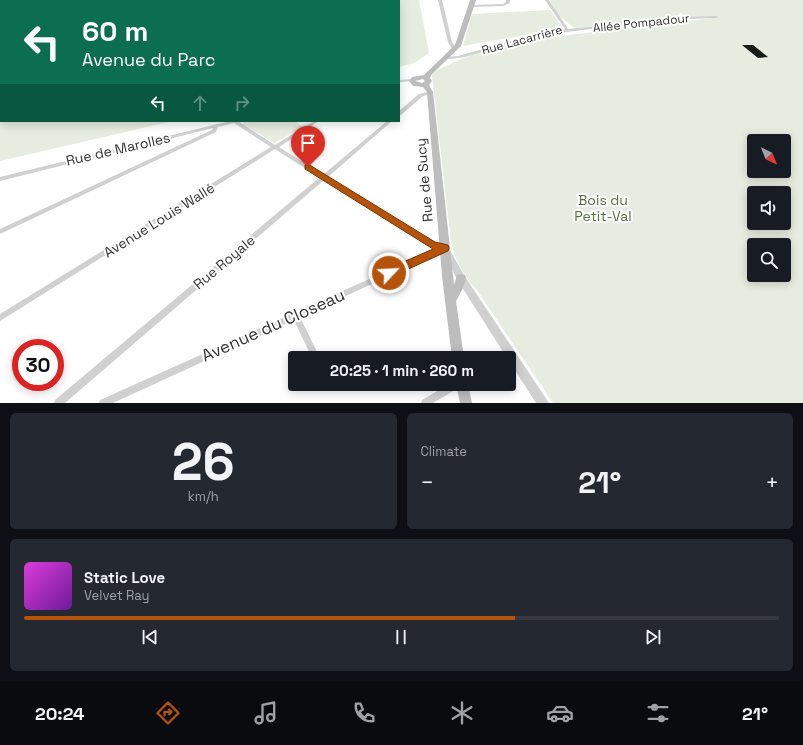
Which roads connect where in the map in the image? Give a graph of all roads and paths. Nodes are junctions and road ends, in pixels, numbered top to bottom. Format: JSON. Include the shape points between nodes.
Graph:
{"nodes":[{"id":1,"x":440,"y":0,"type":"edge"},
{"id":2,"x":474,"y":0,"type":"edge"},
{"id":3,"x":508,"y":0,"type":"edge"},
{"id":4,"x":547,"y":0,"type":"edge"},
{"id":5,"x":472,"y":6,"type":"junction"},
{"id":6,"x":716,"y":17,"type":"dead end"},
{"id":7,"x":567,"y":30,"type":"junction"},
{"id":8,"x":454,"y":51,"type":"junction"},
{"id":9,"x":466,"y":55,"type":"junction"},
{"id":10,"x":446,"y":58,"type":"junction"},
{"id":11,"x":425,"y":78,"type":"junction"},
{"id":12,"x":412,"y":80,"type":"joint"},
{"id":13,"x":400,"y":82,"type":"edge"},
{"id":14,"x":430,"y":92,"type":"junction"},
{"id":15,"x":400,"y":113,"type":"edge"},
{"id":16,"x":232,"y":122,"type":"edge"},
{"id":17,"x":237,"y":122,"type":"edge"},
{"id":18,"x":315,"y":122,"type":"edge"},
{"id":19,"x":389,"y":122,"type":"edge"},
{"id":20,"x":216,"y":126,"type":"junction"},
{"id":21,"x":275,"y":148,"type":"junction"},
{"id":22,"x":324,"y":178,"type":"junction"},
{"id":23,"x":0,"y":179,"type":"edge"},
{"id":24,"x":0,"y":232,"type":"edge"},
{"id":25,"x":444,"y":248,"type":"junction"},
{"id":26,"x":447,"y":276,"type":"junction"},
{"id":27,"x":459,"y":283,"type":"junction"},
{"id":28,"x":451,"y":299,"type":"junction"},
{"id":29,"x":295,"y":315,"type":"junction"},
{"id":30,"x":0,"y":318,"type":"edge"},
{"id":31,"x":313,"y":351,"type":"edge"},
{"id":32,"x":457,"y":351,"type":"edge"},
{"id":33,"x":445,"y":391,"type":"edge"},
{"id":34,"x":463,"y":391,"type":"edge"},
{"id":35,"x":58,"y":403,"type":"edge"},
{"id":36,"x":103,"y":403,"type":"edge"},
{"id":37,"x":425,"y":403,"type":"edge"},
{"id":38,"x":466,"y":403,"type":"edge"},
{"id":39,"x":543,"y":403,"type":"edge"}],
"edges":[{"from":1,"to":8,"type":"street"},
{"from":2,"to":5,"type":"main road"},
{"from":3,"to":5,"type":"street","via":[[508,3],[503,5]]},
{"from":4,"to":7,"type":"street","name":"Rue Lacarrière"},
{"from":5,"to":8,"type":"main road"},
{"from":6,"to":7,"type":"street","name":"Allée Pompadour"},
{"from":7,"to":9,"type":"street","name":"Rue Lacarrière","via":[[526,38]]},
{"from":8,"to":9,"type":"street","name":"Rue Lacarrière"},
{"from":8,"to":10,"type":"main road"},
{"from":9,"to":10,"type":"street","name":"Rue Lacarrière"},
{"from":10,"to":11,"type":"main road"},
{"from":11,"to":12,"type":"main road","via":[[416,85]]},
{"from":11,"to":14,"type":"main road"},
{"from":12,"to":13,"type":"street"},
{"from":14,"to":15,"type":"street","via":[[421,95]]},
{"from":14,"to":25,"type":"main road","name":"Rue de Sucy"},
{"from":16,"to":20,"type":"street","name":"Rue de Marolles"},
{"from":17,"to":21,"type":"street"},
{"from":18,"to":21,"type":"street","name":"Avenue Louis Wallé"},
{"from":19,"to":22,"type":"street","name":"Rue Royale"},
{"from":20,"to":23,"type":"street","name":"Rue de Marolles"},
{"from":20,"to":24,"type":"street","via":[[214,131]]},
{"from":21,"to":22,"type":"street"},
{"from":21,"to":30,"type":"street","name":"Avenue Louis Wallé"},
{"from":22,"to":25,"type":"street","via":[[432,245]]},
{"from":22,"to":35,"type":"street","name":"Rue Royale"},
{"from":25,"to":26,"type":"main road","name":"Rue de Sucy"},
{"from":25,"to":27,"type":"street"},
{"from":25,"to":29,"type":"street","name":"Avenue du Closeau"},
{"from":26,"to":27,"type":"street"},
{"from":26,"to":28,"type":"main road","name":"Rue de Sucy"},
{"from":27,"to":28,"type":"main road"},
{"from":27,"to":39,"type":"street","via":[[473,297]]},
{"from":28,"to":32,"type":"main road","name":"Rue de Sucy"},
{"from":29,"to":31,"type":"street"},
{"from":29,"to":36,"type":"street","name":"Avenue du Closeau"},
{"from":33,"to":37,"type":"street"},
{"from":34,"to":38,"type":"main road"}]}
